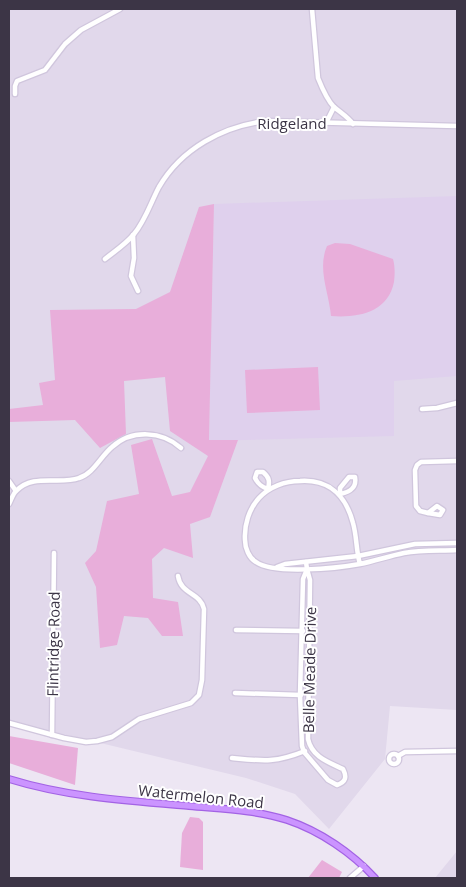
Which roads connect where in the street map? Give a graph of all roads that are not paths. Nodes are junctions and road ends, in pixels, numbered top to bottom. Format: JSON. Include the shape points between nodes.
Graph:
{"nodes":[{"id":1,"x":120,"y":9,"type":"edge"},
{"id":2,"x":312,"y":9,"type":"edge"},
{"id":3,"x":15,"y":94,"type":"dead end"},
{"id":4,"x":334,"y":107,"type":"junction"},
{"id":5,"x":326,"y":123,"type":"junction"},
{"id":6,"x":353,"y":124,"type":"junction"},
{"id":7,"x":457,"y":126,"type":"edge"},
{"id":8,"x":133,"y":236,"type":"junction"},
{"id":9,"x":105,"y":259,"type":"dead end"},
{"id":10,"x":138,"y":291,"type":"dead end"},
{"id":11,"x":456,"y":403,"type":"edge"},
{"id":12,"x":422,"y":408,"type":"dead end"},
{"id":13,"x":181,"y":448,"type":"dead end"},
{"id":14,"x":457,"y":461,"type":"edge"},
{"id":15,"x":9,"y":481,"type":"edge"},
{"id":16,"x":16,"y":491,"type":"junction"},
{"id":17,"x":9,"y":504,"type":"edge"},
{"id":18,"x":428,"y":513,"type":"dead end"},
{"id":19,"x":457,"y":542,"type":"edge"},
{"id":20,"x":457,"y":550,"type":"edge"},
{"id":21,"x":54,"y":553,"type":"dead end"},
{"id":22,"x":358,"y":556,"type":"junction"},
{"id":23,"x":306,"y":562,"type":"junction"},
{"id":24,"x":360,"y":564,"type":"junction"},
{"id":25,"x":275,"y":567,"type":"junction"},
{"id":26,"x":307,"y":569,"type":"junction"},
{"id":27,"x":178,"y":576,"type":"dead end"},
{"id":28,"x":236,"y":630,"type":"dead end"},
{"id":29,"x":309,"y":630,"type":"junction"},
{"id":30,"x":302,"y":631,"type":"junction"},
{"id":31,"x":235,"y":693,"type":"dead end"},
{"id":32,"x":300,"y":696,"type":"junction"},
{"id":33,"x":308,"y":696,"type":"junction"},
{"id":34,"x":9,"y":723,"type":"edge"},
{"id":35,"x":52,"y":735,"type":"junction"},
{"id":36,"x":311,"y":748,"type":"junction"},
{"id":37,"x":457,"y":751,"type":"edge"},
{"id":38,"x":304,"y":752,"type":"junction"},
{"id":39,"x":398,"y":756,"type":"dead end"},
{"id":40,"x":232,"y":758,"type":"dead end"},
{"id":41,"x":9,"y":779,"type":"edge"},
{"id":42,"x":364,"y":866,"type":"junction"},
{"id":43,"x":350,"y":878,"type":"edge"},
{"id":44,"x":375,"y":878,"type":"edge"}],
"edges":[{"from":1,"to":3,"type":"street","via":[[80,30],[45,70],[17,81]]},
{"from":2,"to":4,"type":"street","name":"Ridgeland","via":[[318,78]]},
{"from":4,"to":5,"type":"street"},
{"from":4,"to":6,"type":"street","name":"Ridgeland"},
{"from":5,"to":6,"type":"street","name":"Ridgeland"},
{"from":5,"to":8,"type":"street","name":"Ridgeland","via":[[255,122],[210,138],[184,157],[166,177]]},
{"from":6,"to":7,"type":"street","name":"Ridgeland"},
{"from":8,"to":9,"type":"street"},
{"from":8,"to":10,"type":"street","via":[[131,276]]},
{"from":11,"to":12,"type":"street"},
{"from":13,"to":16,"type":"street","via":[[168,438],[140,434],[112,446],[80,478],[30,482]]},
{"from":14,"to":18,"type":"street","via":[[421,462],[417,465],[416,506]]},
{"from":15,"to":16,"type":"street"},
{"from":16,"to":17,"type":"street"},
{"from":19,"to":22,"type":"street","via":[[405,546]]},
{"from":20,"to":24,"type":"street","via":[[406,553]]},
{"from":21,"to":35,"type":"street","name":"Flintridge Road"},
{"from":22,"to":23,"type":"street"},
{"from":22,"to":24,"type":"street"},
{"from":22,"to":25,"type":"street","via":[[353,523],[340,494],[326,485],[294,481],[268,489],[248,516],[244,542],[249,556],[257,563]]},
{"from":23,"to":25,"type":"street"},
{"from":23,"to":26,"type":"street","name":"Belle Meade Drive"},
{"from":24,"to":26,"type":"street"},
{"from":25,"to":26,"type":"street"},
{"from":26,"to":29,"type":"street","name":"Belle Meade Drive","via":[[310,580]]},
{"from":26,"to":30,"type":"street","name":"Belle Meade Drive","via":[[303,579]]},
{"from":27,"to":35,"type":"street","via":[[182,587],[200,599],[204,609],[202,685],[196,700],[139,719],[102,740],[86,742]]},
{"from":28,"to":30,"type":"street"},
{"from":29,"to":30,"type":"street"},
{"from":29,"to":33,"type":"street","name":"Belle Meade Drive"},
{"from":30,"to":32,"type":"street","name":"Belle Meade Drive"},
{"from":31,"to":32,"type":"street"},
{"from":32,"to":33,"type":"street"},
{"from":32,"to":38,"type":"street","name":"Belle Meade Drive"},
{"from":33,"to":36,"type":"street","name":"Belle Meade Drive"},
{"from":34,"to":35,"type":"street"},
{"from":36,"to":38,"type":"street"},
{"from":36,"to":38,"type":"street","name":"Belle Meade Drive","via":[[323,760],[343,769],[345,779],[342,783],[332,783]]},
{"from":37,"to":39,"type":"street","via":[[405,752]]},
{"from":38,"to":40,"type":"street","via":[[283,760]]},
{"from":41,"to":42,"type":"main road","name":"Watermelon Road","via":[[88,797],[276,817],[319,835]]},
{"from":42,"to":43,"type":"street"},
{"from":42,"to":44,"type":"main road","name":"Watermelon Road"}]}
